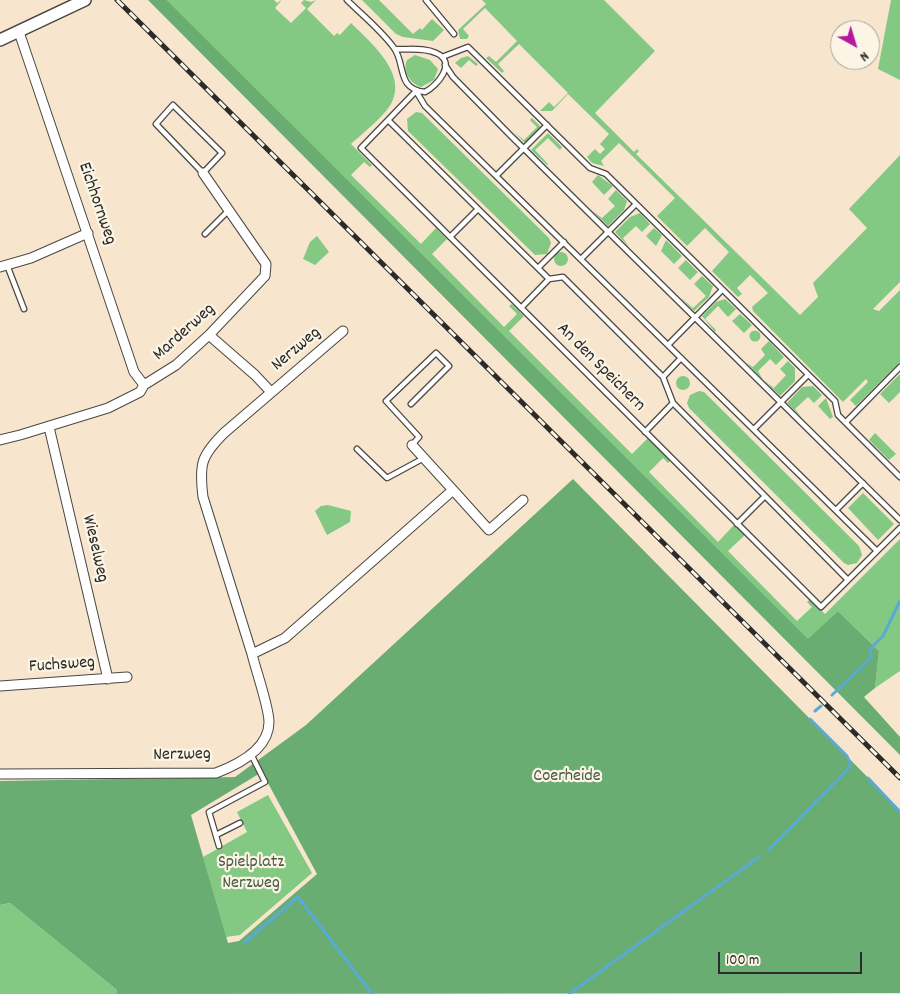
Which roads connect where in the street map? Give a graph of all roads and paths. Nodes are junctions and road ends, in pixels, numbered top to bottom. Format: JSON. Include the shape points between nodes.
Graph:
{"nodes":[{"id":1,"x":85,"y":0,"type":"edge"},
{"id":2,"x":347,"y":0,"type":"edge"},
{"id":3,"x":426,"y":0,"type":"edge"},
{"id":4,"x":19,"y":32,"type":"junction"},
{"id":5,"x":454,"y":34,"type":"dead end"},
{"id":6,"x":0,"y":40,"type":"edge"},
{"id":7,"x":396,"y":49,"type":"junction"},
{"id":8,"x":442,"y":57,"type":"junction"},
{"id":9,"x":445,"y":65,"type":"junction"},
{"id":10,"x":416,"y":91,"type":"junction"},
{"id":11,"x":388,"y":120,"type":"junction"},
{"id":12,"x":547,"y":125,"type":"junction"},
{"id":13,"x":523,"y":149,"type":"junction"},
{"id":14,"x":203,"y":173,"type":"junction"},
{"id":15,"x":496,"y":176,"type":"junction"},
{"id":16,"x":636,"y":204,"type":"junction"},
{"id":17,"x":478,"y":209,"type":"junction"},
{"id":18,"x":228,"y":211,"type":"junction"},
{"id":19,"x":88,"y":232,"type":"junction"},
{"id":20,"x":608,"y":232,"type":"junction"},
{"id":21,"x":205,"y":234,"type":"dead end"},
{"id":22,"x":450,"y":237,"type":"junction"},
{"id":23,"x":564,"y":242,"type":"junction"},
{"id":24,"x":581,"y":260,"type":"junction"},
{"id":25,"x":3,"y":266,"type":"edge"},
{"id":26,"x":538,"y":268,"type":"junction"},
{"id":27,"x":549,"y":279,"type":"junction"},
{"id":28,"x":722,"y":290,"type":"junction"},
{"id":29,"x":521,"y":308,"type":"junction"},
{"id":30,"x":24,"y":309,"type":"dead end"},
{"id":31,"x":695,"y":317,"type":"junction"},
{"id":32,"x":343,"y":331,"type":"dead end"},
{"id":33,"x":209,"y":336,"type":"junction"},
{"id":34,"x":668,"y":345,"type":"junction"},
{"id":35,"x":682,"y":358,"type":"junction"},
{"id":36,"x":900,"y":368,"type":"edge"},
{"id":37,"x":808,"y":375,"type":"junction"},
{"id":38,"x":663,"y":377,"type":"junction"},
{"id":39,"x":144,"y":385,"type":"junction"},
{"id":40,"x":271,"y":392,"type":"junction"},
{"id":41,"x":781,"y":402,"type":"junction"},
{"id":42,"x":673,"y":403,"type":"junction"},
{"id":43,"x":411,"y":404,"type":"dead end"},
{"id":44,"x":846,"y":422,"type":"junction"},
{"id":45,"x":48,"y":427,"type":"junction"},
{"id":46,"x":754,"y":429,"type":"junction"},
{"id":47,"x":645,"y":432,"type":"junction"},
{"id":48,"x":0,"y":440,"type":"edge"},
{"id":49,"x":412,"y":445,"type":"joint"},
{"id":50,"x":357,"y":449,"type":"dead end"},
{"id":51,"x":424,"y":458,"type":"junction"},
{"id":52,"x":900,"y":477,"type":"edge"},
{"id":53,"x":863,"y":483,"type":"junction"},
{"id":54,"x":453,"y":490,"type":"junction"},
{"id":55,"x":765,"y":496,"type":"junction"},
{"id":56,"x":523,"y":500,"type":"dead end"},
{"id":57,"x":836,"y":510,"type":"junction"},
{"id":58,"x":900,"y":520,"type":"edge"},
{"id":59,"x":737,"y":524,"type":"junction"},
{"id":60,"x":900,"y":528,"type":"edge"},
{"id":61,"x":877,"y":551,"type":"junction"},
{"id":62,"x":848,"y":580,"type":"junction"},
{"id":63,"x":252,"y":654,"type":"junction"},
{"id":64,"x":127,"y":677,"type":"dead end"},
{"id":65,"x":108,"y":679,"type":"junction"},
{"id":66,"x":0,"y":686,"type":"edge"},
{"id":67,"x":251,"y":754,"type":"junction"},
{"id":68,"x":0,"y":774,"type":"edge"},
{"id":69,"x":240,"y":823,"type":"dead end"},
{"id":70,"x":216,"y":835,"type":"junction"},
{"id":71,"x":219,"y":846,"type":"dead end"}],
"edges":[{"from":1,"to":4,"type":"street"},
{"from":2,"to":7,"type":"lane"},
{"from":3,"to":5,"type":"lane"},
{"from":4,"to":6,"type":"street"},
{"from":4,"to":19,"type":"street","name":"Eichhornweg"},
{"from":7,"to":8,"type":"lane","via":[[426,50]]},
{"from":7,"to":10,"type":"lane","via":[[406,82]]},
{"from":8,"to":9,"type":"lane"},
{"from":8,"to":12,"type":"lane","via":[[468,47]]},
{"from":9,"to":10,"type":"lane","name":"An den Speichern","via":[[441,80],[431,89]]},
{"from":9,"to":13,"type":"lane"},
{"from":10,"to":11,"type":"lane","name":"An den Speichern"},
{"from":10,"to":15,"type":"lane","via":[[425,106]]},
{"from":11,"to":17,"type":"lane"},
{"from":11,"to":22,"type":"lane","name":"An den Speichern","via":[[361,148]]},
{"from":12,"to":13,"type":"lane"},
{"from":12,"to":16,"type":"lane","via":[[590,168],[606,174]]},
{"from":13,"to":15,"type":"lane"},
{"from":13,"to":20,"type":"lane"},
{"from":14,"to":14,"type":"lane","via":[[156,124],[174,105],[222,153]]},
{"from":14,"to":18,"type":"street","name":"Marderweg"},
{"from":15,"to":23,"type":"lane"},
{"from":16,"to":20,"type":"lane"},
{"from":16,"to":28,"type":"lane"},
{"from":17,"to":22,"type":"lane"},
{"from":17,"to":26,"type":"lane"},
{"from":18,"to":21,"type":"lane"},
{"from":18,"to":33,"type":"street","name":"Marderweg","via":[[266,264],[265,276]]},
{"from":19,"to":25,"type":"street","via":[[31,258]]},
{"from":19,"to":39,"type":"street","name":"Eichhornweg","via":[[134,372]]},
{"from":20,"to":24,"type":"lane"},
{"from":20,"to":31,"type":"lane"},
{"from":22,"to":29,"type":"lane","name":"An den Speichern"},
{"from":23,"to":24,"type":"lane"},
{"from":23,"to":26,"type":"lane"},
{"from":24,"to":34,"type":"lane"},
{"from":25,"to":30,"type":"lane"},
{"from":26,"to":27,"type":"lane"},
{"from":27,"to":29,"type":"lane"},
{"from":27,"to":38,"type":"lane","name":"An den Speichern","via":[[563,277]]},
{"from":28,"to":31,"type":"lane"},
{"from":28,"to":37,"type":"lane"},
{"from":29,"to":47,"type":"lane","name":"An den Speichern"},
{"from":31,"to":34,"type":"lane"},
{"from":31,"to":41,"type":"lane"},
{"from":32,"to":40,"type":"street","name":"Nerzweg"},
{"from":33,"to":39,"type":"street","name":"Marderweg","via":[[176,365]]},
{"from":33,"to":40,"type":"street","name":"Nerzweg"},
{"from":34,"to":35,"type":"lane"},
{"from":35,"to":38,"type":"lane"},
{"from":35,"to":46,"type":"lane"},
{"from":36,"to":44,"type":"lane"},
{"from":37,"to":41,"type":"lane"},
{"from":37,"to":44,"type":"lane","via":[[835,401],[838,415]]},
{"from":38,"to":42,"type":"lane","name":"An den Speichern"},
{"from":39,"to":45,"type":"street","name":"Marderweg","via":[[140,392],[108,408]]},
{"from":40,"to":63,"type":"street","name":"Nerzweg","via":[[209,448],[200,474],[203,496]]},
{"from":41,"to":46,"type":"lane"},
{"from":41,"to":53,"type":"lane"},
{"from":42,"to":47,"type":"lane"},
{"from":42,"to":55,"type":"lane","name":"An den Speichern"},
{"from":43,"to":49,"type":"lane","via":[[449,366],[436,353],[386,401],[419,437]]},
{"from":44,"to":52,"type":"lane"},
{"from":45,"to":48,"type":"street","name":"Marderweg"},
{"from":45,"to":65,"type":"street","name":"Wieselweg"},
{"from":46,"to":57,"type":"lane"},
{"from":47,"to":59,"type":"lane","name":"An den Speichern"},
{"from":49,"to":51,"type":"street"},
{"from":50,"to":51,"type":"lane","via":[[387,478]]},
{"from":51,"to":54,"type":"street"},
{"from":53,"to":57,"type":"lane"},
{"from":53,"to":58,"type":"lane"},
{"from":54,"to":56,"type":"street","via":[[489,530]]},
{"from":54,"to":63,"type":"street","via":[[284,638]]},
{"from":55,"to":59,"type":"lane"},
{"from":55,"to":62,"type":"lane","name":"An den Speichern"},
{"from":57,"to":61,"type":"lane"},
{"from":59,"to":62,"type":"lane","name":"An den Speichern","via":[[821,607]]},
{"from":60,"to":61,"type":"lane","name":"An den Speichern"},
{"from":61,"to":62,"type":"lane","name":"An den Speichern"},
{"from":63,"to":67,"type":"street","name":"Nerzweg","via":[[269,722],[266,737]]},
{"from":64,"to":65,"type":"street","name":"Fuchsweg"},
{"from":65,"to":66,"type":"street","name":"Fuchsweg"},
{"from":67,"to":68,"type":"street","name":"Nerzweg","via":[[238,765],[216,773]]},
{"from":67,"to":70,"type":"lane","via":[[265,782],[210,812]]},
{"from":69,"to":70,"type":"lane"},
{"from":70,"to":71,"type":"lane"}]}
